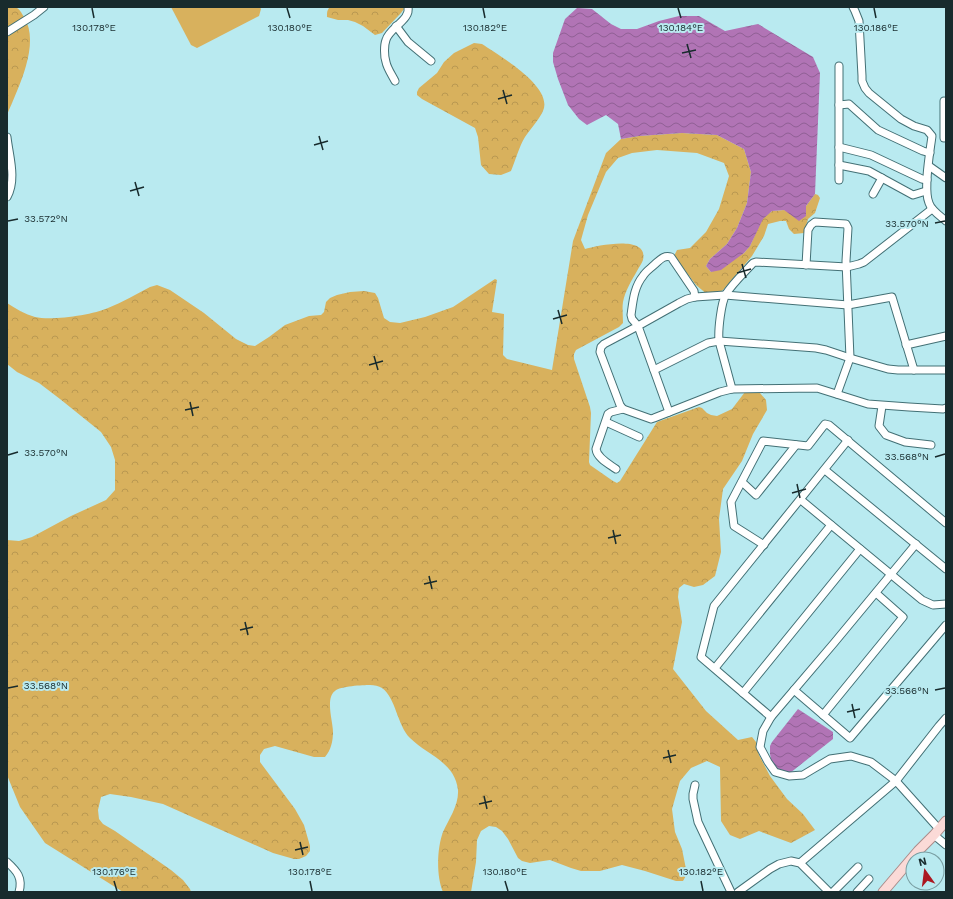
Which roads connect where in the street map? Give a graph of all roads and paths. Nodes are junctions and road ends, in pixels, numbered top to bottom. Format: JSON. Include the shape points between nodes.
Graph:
{"nodes":[{"id":1,"x":44,"y":7,"type":"edge"},
{"id":2,"x":408,"y":7,"type":"edge"},
{"id":3,"x":853,"y":7,"type":"edge"},
{"id":4,"x":396,"y":26,"type":"junction"},
{"id":5,"x":7,"y":32,"type":"edge"},
{"id":6,"x":431,"y":60,"type":"dead end"},
{"id":7,"x":839,"y":66,"type":"dead end"},
{"id":8,"x":395,"y":82,"type":"dead end"},
{"id":9,"x":944,"y":101,"type":"dead end"},
{"id":10,"x":839,"y":105,"type":"junction"},
{"id":11,"x":932,"y":136,"type":"junction"},
{"id":12,"x":7,"y":137,"type":"edge"},
{"id":13,"x":945,"y":138,"type":"edge"},
{"id":14,"x":839,"y":147,"type":"junction"},
{"id":15,"x":930,"y":153,"type":"junction"},
{"id":16,"x":839,"y":165,"type":"junction"},
{"id":17,"x":929,"y":166,"type":"junction"},
{"id":18,"x":882,"y":178,"type":"junction"},
{"id":19,"x":946,"y":178,"type":"edge"},
{"id":20,"x":839,"y":180,"type":"dead end"},
{"id":21,"x":927,"y":180,"type":"junction"},
{"id":22,"x":926,"y":191,"type":"junction"},
{"id":23,"x":873,"y":194,"type":"dead end"},
{"id":24,"x":7,"y":197,"type":"edge"},
{"id":25,"x":932,"y":209,"type":"junction"},
{"id":26,"x":946,"y":221,"type":"edge"},
{"id":27,"x":806,"y":265,"type":"junction"},
{"id":28,"x":847,"y":267,"type":"junction"},
{"id":29,"x":725,"y":295,"type":"junction"},
{"id":30,"x":696,"y":298,"type":"junction"},
{"id":31,"x":848,"y":305,"type":"junction"},
{"id":32,"x":638,"y":326,"type":"junction"},
{"id":33,"x":946,"y":336,"type":"edge"},
{"id":34,"x":719,"y":341,"type":"junction"},
{"id":35,"x":906,"y":345,"type":"junction"},
{"id":36,"x":850,"y":358,"type":"junction"},
{"id":37,"x":654,"y":370,"type":"junction"},
{"id":38,"x":914,"y":370,"type":"junction"},
{"id":39,"x":946,"y":370,"type":"edge"},
{"id":40,"x":732,"y":389,"type":"junction"},
{"id":41,"x":837,"y":394,"type":"junction"},
{"id":42,"x":882,"y":406,"type":"junction"},
{"id":43,"x":946,"y":408,"type":"edge"},
{"id":44,"x":623,"y":409,"type":"junction"},
{"id":45,"x":670,"y":412,"type":"junction"},
{"id":46,"x":606,"y":422,"type":"junction"},
{"id":47,"x":639,"y":437,"type":"dead end"},
{"id":48,"x":848,"y":440,"type":"junction"},
{"id":49,"x":796,"y":445,"type":"junction"},
{"id":50,"x":932,"y":445,"type":"dead end"},
{"id":51,"x":616,"y":469,"type":"dead end"},
{"id":52,"x":825,"y":470,"type":"junction"},
{"id":53,"x":742,"y":482,"type":"junction"},
{"id":54,"x":801,"y":500,"type":"junction"},
{"id":55,"x":946,"y":522,"type":"edge"},
{"id":56,"x":831,"y":525,"type":"junction"},
{"id":57,"x":916,"y":544,"type":"junction"},
{"id":58,"x":764,"y":545,"type":"junction"},
{"id":59,"x":860,"y":549,"type":"junction"},
{"id":60,"x":946,"y":569,"type":"edge"},
{"id":61,"x":891,"y":574,"type":"junction"},
{"id":62,"x":876,"y":593,"type":"junction"},
{"id":63,"x":946,"y":604,"type":"edge"},
{"id":64,"x":946,"y":626,"type":"edge"},
{"id":65,"x":715,"y":668,"type":"junction"},
{"id":66,"x":794,"y":690,"type":"junction"},
{"id":67,"x":743,"y":693,"type":"junction"},
{"id":68,"x":823,"y":714,"type":"junction"},
{"id":69,"x":771,"y":717,"type":"junction"},
{"id":70,"x":946,"y":718,"type":"edge"},
{"id":71,"x":896,"y":781,"type":"junction"},
{"id":72,"x":695,"y":785,"type":"dead end"},
{"id":73,"x":946,"y":821,"type":"edge"},
{"id":74,"x":937,"y":832,"type":"junction"},
{"id":75,"x":946,"y":845,"type":"edge"},
{"id":76,"x":7,"y":862,"type":"edge"},
{"id":77,"x":800,"y":863,"type":"junction"},
{"id":78,"x":858,"y":867,"type":"dead end"},
{"id":79,"x":869,"y":879,"type":"dead end"},
{"id":80,"x":20,"y":892,"type":"edge"},
{"id":81,"x":731,"y":892,"type":"edge"},
{"id":82,"x":738,"y":892,"type":"edge"},
{"id":83,"x":831,"y":892,"type":"edge"},
{"id":84,"x":857,"y":892,"type":"edge"},
{"id":85,"x":883,"y":892,"type":"edge"}],
"edges":[{"from":1,"to":5,"type":"street"},
{"from":2,"to":4,"type":"street","via":[[406,18]]},
{"from":3,"to":11,"type":"street","via":[[859,21],[862,81],[865,88],[896,116],[927,130]]},
{"from":4,"to":6,"type":"street","via":[[408,42]]},
{"from":4,"to":8,"type":"street","via":[[386,39],[385,55]]},
{"from":7,"to":10,"type":"street"},
{"from":9,"to":13,"type":"street"},
{"from":10,"to":14,"type":"street"},
{"from":10,"to":15,"type":"street","via":[[849,104],[878,130]]},
{"from":11,"to":13,"type":"street"},
{"from":11,"to":15,"type":"street"},
{"from":12,"to":24,"type":"street","via":[[12,181]]},
{"from":14,"to":16,"type":"street"},
{"from":14,"to":21,"type":"street","via":[[871,155]]},
{"from":15,"to":17,"type":"street"},
{"from":16,"to":18,"type":"street","via":[[868,171]]},
{"from":16,"to":20,"type":"street"},
{"from":17,"to":19,"type":"street"},
{"from":17,"to":21,"type":"street"},
{"from":18,"to":22,"type":"street","via":[[913,195]]},
{"from":18,"to":23,"type":"street"},
{"from":21,"to":22,"type":"street"},
{"from":22,"to":25,"type":"street"},
{"from":25,"to":26,"type":"street"},
{"from":25,"to":28,"type":"street","via":[[864,262]]},
{"from":27,"to":28,"type":"street"},
{"from":27,"to":28,"type":"street","via":[[808,230],[815,222],[846,224]]},
{"from":27,"to":29,"type":"street","via":[[753,263]]},
{"from":28,"to":31,"type":"street"},
{"from":29,"to":30,"type":"street"},
{"from":29,"to":31,"type":"street"},
{"from":29,"to":34,"type":"street"},
{"from":30,"to":32,"type":"street","via":[[679,303]]},
{"from":30,"to":32,"type":"street","via":[[671,257],[663,257],[644,274],[634,292],[631,315]]},
{"from":31,"to":35,"type":"street","via":[[892,297]]},
{"from":31,"to":36,"type":"street"},
{"from":32,"to":37,"type":"street"},
{"from":32,"to":44,"type":"street","via":[[604,344],[600,352]]},
{"from":33,"to":35,"type":"street"},
{"from":34,"to":36,"type":"street","via":[[816,348]]},
{"from":34,"to":37,"type":"street"},
{"from":34,"to":40,"type":"street"},
{"from":35,"to":38,"type":"street"},
{"from":36,"to":38,"type":"street","via":[[888,369]]},
{"from":36,"to":41,"type":"street"},
{"from":37,"to":45,"type":"street"},
{"from":38,"to":39,"type":"street"},
{"from":40,"to":41,"type":"street","via":[[817,388]]},
{"from":40,"to":45,"type":"street"},
{"from":41,"to":42,"type":"street"},
{"from":42,"to":43,"type":"street"},
{"from":42,"to":50,"type":"street","via":[[879,426],[886,435],[905,442]]},
{"from":44,"to":45,"type":"street","via":[[650,419]]},
{"from":44,"to":46,"type":"street","via":[[608,414]]},
{"from":46,"to":47,"type":"street"},
{"from":46,"to":51,"type":"street","via":[[596,452]]},
{"from":48,"to":49,"type":"street","via":[[825,424],[808,446]]},
{"from":48,"to":52,"type":"street"},
{"from":48,"to":55,"type":"street"},
{"from":49,"to":53,"type":"street","via":[[763,441]]},
{"from":49,"to":53,"type":"street","via":[[756,495]]},
{"from":52,"to":54,"type":"street"},
{"from":52,"to":57,"type":"street"},
{"from":53,"to":58,"type":"street","via":[[731,502],[734,526]]},
{"from":54,"to":56,"type":"street"},
{"from":54,"to":58,"type":"street"},
{"from":56,"to":59,"type":"street"},
{"from":56,"to":65,"type":"street"},
{"from":57,"to":60,"type":"street"},
{"from":57,"to":61,"type":"street"},
{"from":58,"to":65,"type":"street","via":[[714,606],[701,657]]},
{"from":59,"to":61,"type":"street"},
{"from":59,"to":67,"type":"street"},
{"from":61,"to":62,"type":"street"},
{"from":61,"to":63,"type":"street","via":[[922,600],[933,605]]},
{"from":62,"to":66,"type":"street"},
{"from":62,"to":68,"type":"street","via":[[904,617]]},
{"from":64,"to":68,"type":"street","via":[[850,738]]},
{"from":65,"to":67,"type":"street"},
{"from":66,"to":68,"type":"street"},
{"from":66,"to":69,"type":"street"},
{"from":67,"to":69,"type":"street"},
{"from":69,"to":71,"type":"street","via":[[763,731],[760,747],[775,772],[789,776],[803,775],[830,760],[851,756],[871,762]]},
{"from":70,"to":71,"type":"street"},
{"from":71,"to":74,"type":"street"},
{"from":71,"to":77,"type":"street"},
{"from":72,"to":81,"type":"street","via":[[692,799],[698,822]]},
{"from":73,"to":74,"type":"main road"},
{"from":74,"to":75,"type":"street"},
{"from":74,"to":85,"type":"main road","via":[[918,850]]},
{"from":76,"to":80,"type":"street","via":[[20,877]]},
{"from":77,"to":82,"type":"street","via":[[791,861],[779,864]]},
{"from":77,"to":83,"type":"street"},
{"from":78,"to":83,"type":"street"},
{"from":79,"to":84,"type":"street"}]}
